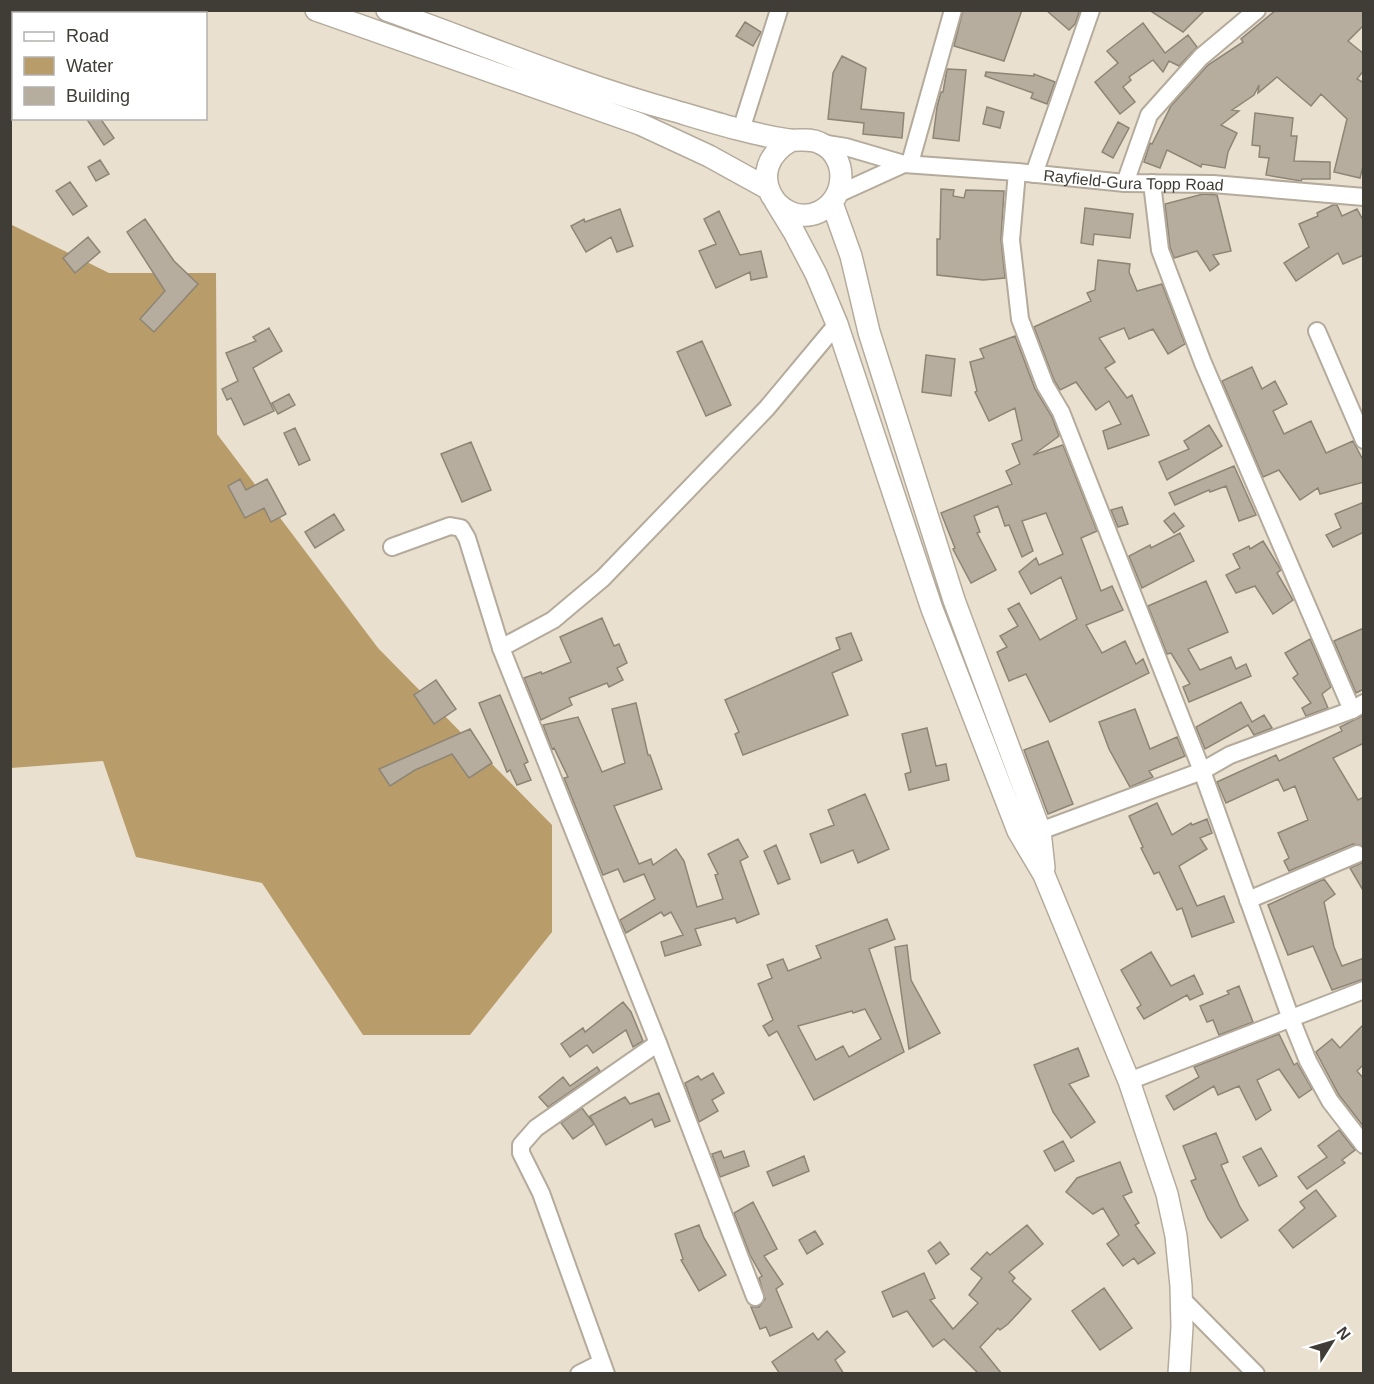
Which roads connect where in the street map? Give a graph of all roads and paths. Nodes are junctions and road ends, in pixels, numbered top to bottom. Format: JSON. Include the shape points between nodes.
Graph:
{"nodes":[{"id":1,"x":316,"y":10,"type":"edge"},
{"id":2,"x":387,"y":10,"type":"edge"},
{"id":3,"x":779,"y":10,"type":"edge"},
{"id":4,"x":952,"y":10,"type":"edge"},
{"id":5,"x":1091,"y":10,"type":"edge"},
{"id":6,"x":1257,"y":10,"type":"edge"},
{"id":7,"x":741,"y":130,"type":"junction"},
{"id":8,"x":792,"y":140,"type":"junction"},
{"id":9,"x":821,"y":143,"type":"junction"},
{"id":10,"x":907,"y":164,"type":"junction"},
{"id":11,"x":1025,"y":173,"type":"junction"},
{"id":12,"x":1125,"y":183,"type":"junction"},
{"id":13,"x":1152,"y":183,"type":"junction"},
{"id":14,"x":771,"y":194,"type":"junction"},
{"id":15,"x":1364,"y":197,"type":"edge"},
{"id":16,"x":835,"y":199,"type":"junction"},
{"id":17,"x":837,"y":324,"type":"junction"},
{"id":18,"x":1317,"y":332,"type":"dead end"},
{"id":19,"x":1364,"y":440,"type":"edge"},
{"id":20,"x":392,"y":547,"type":"dead end"},
{"id":21,"x":501,"y":648,"type":"junction"},
{"id":22,"x":1358,"y":707,"type":"edge"},
{"id":23,"x":1202,"y":771,"type":"junction"},
{"id":24,"x":1040,"y":831,"type":"junction"},
{"id":25,"x":1357,"y":854,"type":"dead end"},
{"id":26,"x":1044,"y":875,"type":"junction"},
{"id":27,"x":1248,"y":900,"type":"junction"},
{"id":28,"x":1364,"y":990,"type":"edge"},
{"id":29,"x":1291,"y":1019,"type":"junction"},
{"id":30,"x":658,"y":1043,"type":"junction"},
{"id":31,"x":1129,"y":1081,"type":"junction"},
{"id":32,"x":1364,"y":1145,"type":"edge"},
{"id":33,"x":755,"y":1297,"type":"dead end"},
{"id":34,"x":1182,"y":1299,"type":"junction"},
{"id":35,"x":604,"y":1369,"type":"edge"},
{"id":36,"x":579,"y":1374,"type":"edge"},
{"id":37,"x":1179,"y":1374,"type":"edge"},
{"id":38,"x":1256,"y":1374,"type":"edge"}],
"edges":[{"from":1,"to":14,"type":"main road","via":[[640,124],[709,156]]},
{"from":2,"to":7,"type":"main road","via":[[650,104]]},
{"from":3,"to":7,"type":"street"},
{"from":4,"to":10,"type":"street"},
{"from":5,"to":11,"type":"street"},
{"from":6,"to":12,"type":"street","via":[[1201,57],[1149,115]]},
{"from":7,"to":8,"type":"main road"},
{"from":8,"to":9,"type":"main road"},
{"from":8,"to":14,"type":"main road","via":[[779,147],[770,159],[766,173]]},
{"from":9,"to":10,"type":"street","name":"Rayfield-Gura Topp Road"},
{"from":9,"to":16,"type":"main road","via":[[833,152],[840,165],[842,180]]},
{"from":10,"to":11,"type":"street","name":"Rayfield-Gura Topp Road"},
{"from":10,"to":16,"type":"street"},
{"from":11,"to":12,"type":"street","name":"Rayfield-Gura Topp Road"},
{"from":11,"to":23,"type":"street","via":[[1011,240],[1020,319],[1045,385],[1061,412]]},
{"from":12,"to":13,"type":"street","name":"Rayfield-Gura Topp Road"},
{"from":13,"to":15,"type":"street","name":"Rayfield-Gura Topp Road","via":[[1213,184]]},
{"from":13,"to":22,"type":"street","via":[[1160,250],[1203,363]]},
{"from":14,"to":16,"type":"main road","via":[[787,211],[803,215],[819,212]]},
{"from":14,"to":17,"type":"main road","via":[[816,274]]},
{"from":16,"to":24,"type":"main road","via":[[869,332],[954,600]]},
{"from":17,"to":21,"type":"street","via":[[767,408],[603,578],[553,620]]},
{"from":17,"to":26,"type":"main road","via":[[933,609],[1018,831]]},
{"from":18,"to":19,"type":"street"},
{"from":20,"to":21,"type":"street","via":[[450,526],[461,528]]},
{"from":21,"to":30,"type":"street"},
{"from":22,"to":23,"type":"street","via":[[1230,755]]},
{"from":23,"to":24,"type":"street"},
{"from":23,"to":27,"type":"street"},
{"from":24,"to":26,"type":"main road"},
{"from":25,"to":27,"type":"street"},
{"from":26,"to":31,"type":"main road"},
{"from":27,"to":29,"type":"street"},
{"from":28,"to":29,"type":"street"},
{"from":29,"to":31,"type":"street"},
{"from":29,"to":32,"type":"street","via":[[1330,1101]]},
{"from":30,"to":33,"type":"street"},
{"from":30,"to":35,"type":"street","via":[[536,1128],[521,1145]]},
{"from":31,"to":34,"type":"main road","via":[[1167,1194]]},
{"from":34,"to":37,"type":"main road"},
{"from":34,"to":38,"type":"street"},
{"from":35,"to":36,"type":"street"}]}
